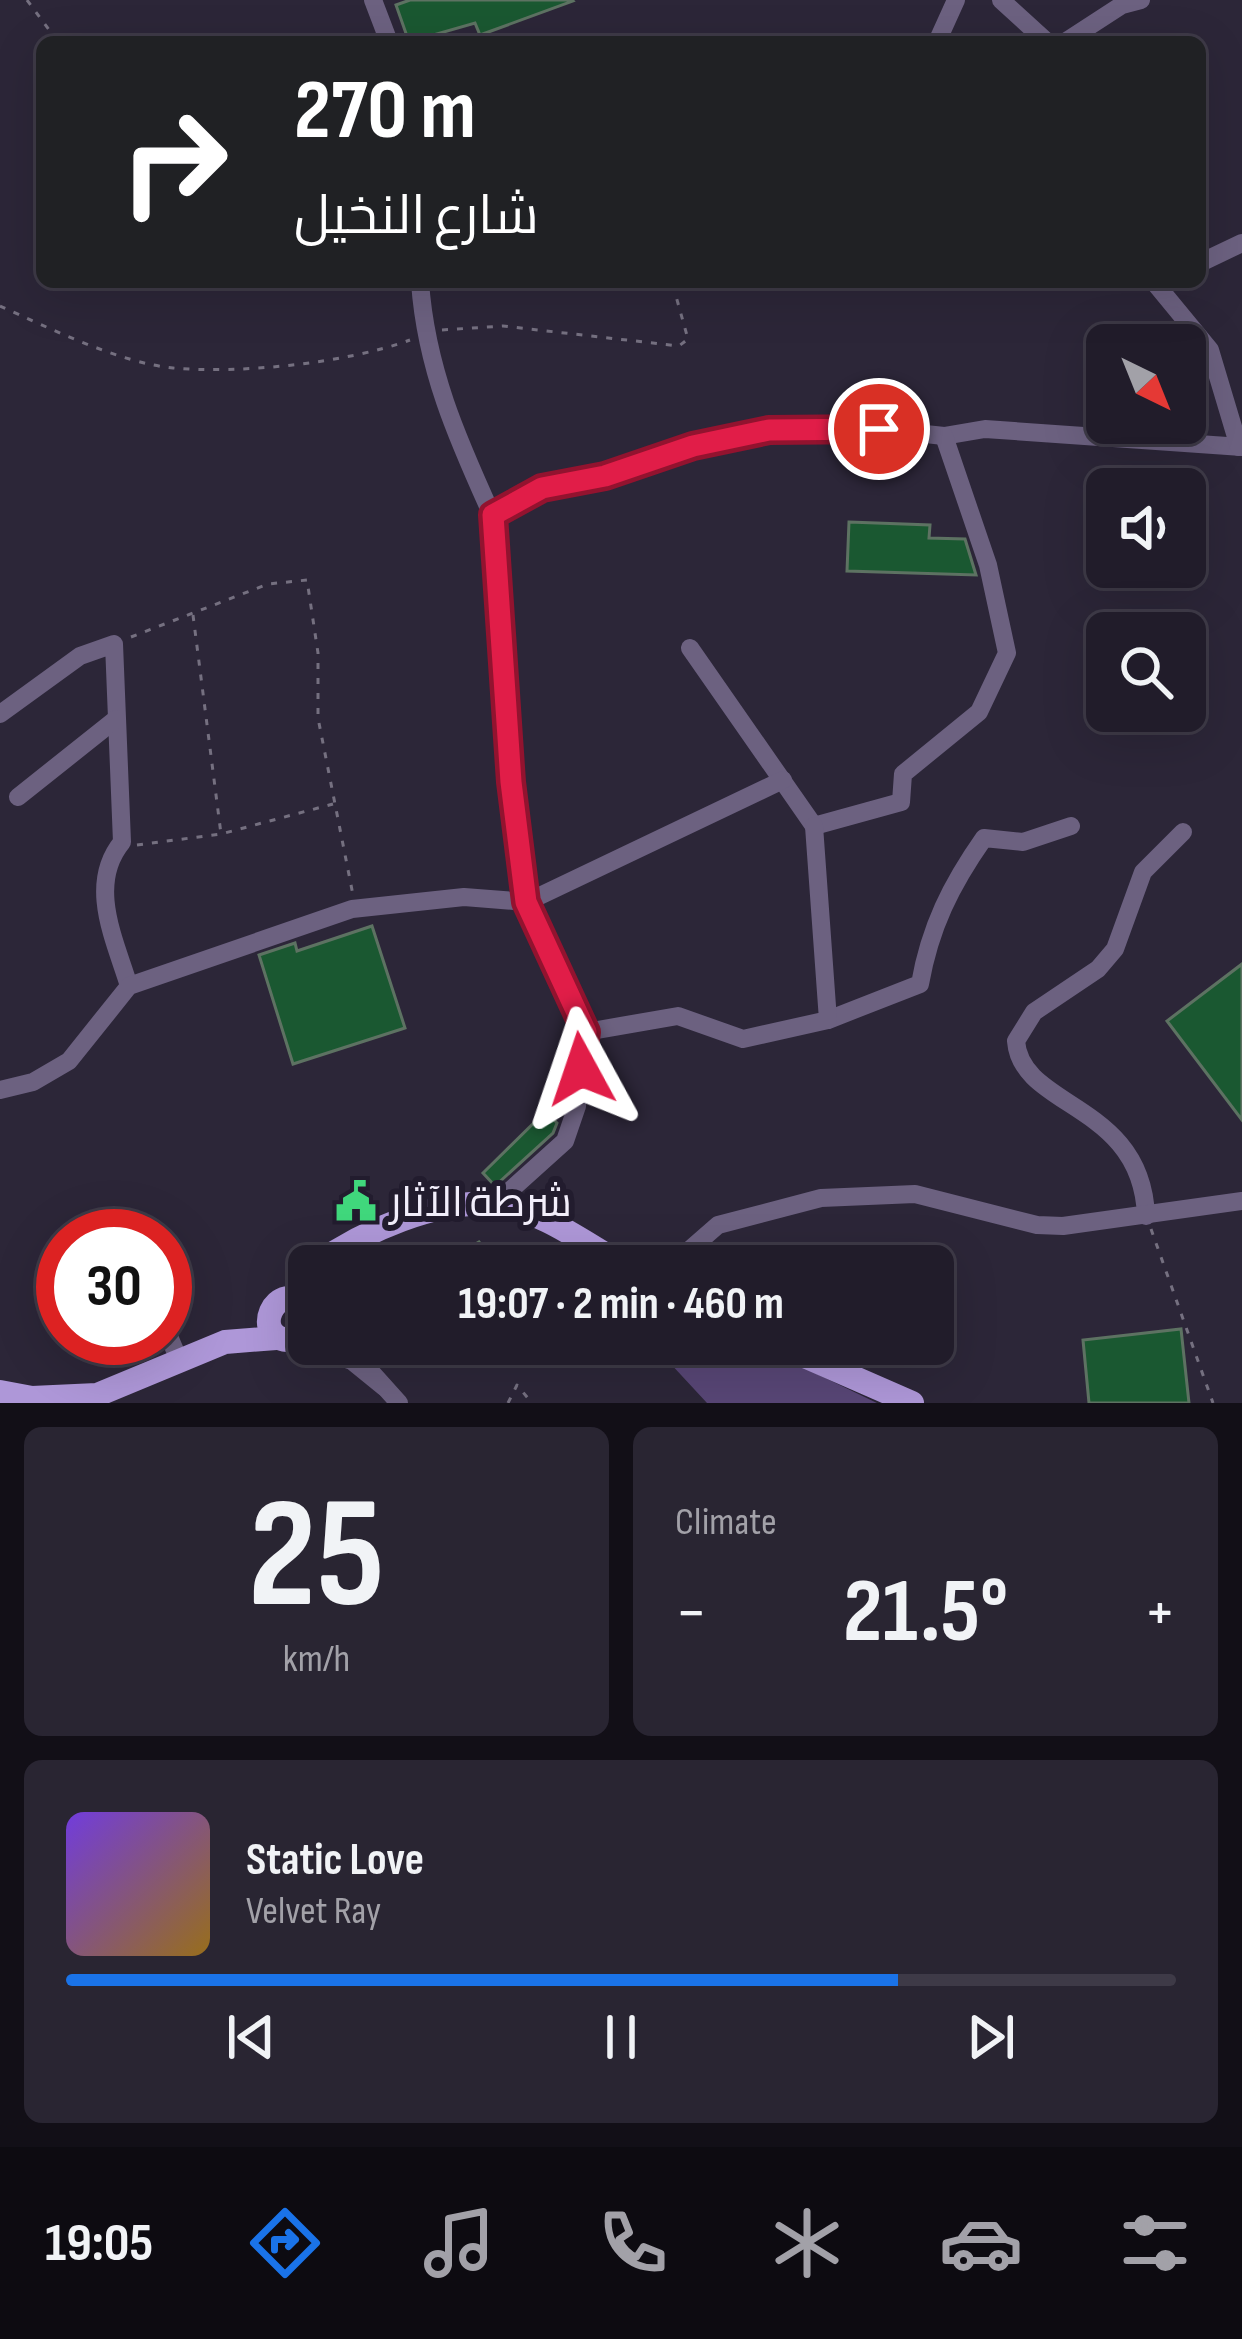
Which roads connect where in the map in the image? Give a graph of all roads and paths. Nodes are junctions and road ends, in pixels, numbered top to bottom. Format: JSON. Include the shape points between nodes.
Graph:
{"nodes":[{"id":1,"x":27,"y":0,"type":"edge"},
{"id":2,"x":373,"y":0,"type":"edge"},
{"id":3,"x":956,"y":0,"type":"edge"},
{"id":4,"x":1001,"y":0,"type":"edge"},
{"id":5,"x":1141,"y":0,"type":"edge"},
{"id":6,"x":54,"y":36,"type":"edge"},
{"id":7,"x":386,"y":36,"type":"edge"},
{"id":8,"x":940,"y":36,"type":"edge"},
{"id":9,"x":1040,"y":36,"type":"edge"},
{"id":10,"x":1074,"y":36,"type":"edge"},
{"id":11,"x":1242,"y":243,"type":"edge"},
{"id":12,"x":1206,"y":259,"type":"edge"},
{"id":13,"x":420,"y":288,"type":"edge"},
{"id":14,"x":674,"y":288,"type":"edge"},
{"id":15,"x":1158,"y":288,"type":"edge"},
{"id":16,"x":0,"y":306,"type":"edge"},
{"id":17,"x":424,"y":335,"type":"junction"},
{"id":18,"x":944,"y":436,"type":"junction"},
{"id":19,"x":1240,"y":447,"type":"edge"},
{"id":20,"x":493,"y":515,"type":"junction"},
{"id":21,"x":193,"y":612,"type":"junction"},
{"id":22,"x":114,"y":644,"type":"junction"},
{"id":23,"x":689,"y":648,"type":"dead end"},
{"id":24,"x":0,"y":714,"type":"edge"},
{"id":25,"x":116,"y":719,"type":"junction"},
{"id":26,"x":783,"y":781,"type":"junction"},
{"id":27,"x":18,"y":797,"type":"dead end"},
{"id":28,"x":335,"y":804,"type":"junction"},
{"id":29,"x":814,"y":826,"type":"junction"},
{"id":30,"x":1070,"y":826,"type":"dead end"},
{"id":31,"x":1183,"y":832,"type":"dead end"},
{"id":32,"x":220,"y":833,"type":"junction"},
{"id":33,"x":117,"y":848,"type":"junction"},
{"id":34,"x":526,"y":902,"type":"junction"},
{"id":35,"x":356,"y":908,"type":"junction"},
{"id":36,"x":129,"y":986,"type":"junction"},
{"id":37,"x":828,"y":1020,"type":"junction"},
{"id":38,"x":586,"y":1032,"type":"junction"},
{"id":39,"x":0,"y":1090,"type":"edge"},
{"id":40,"x":1242,"y":1201,"type":"edge"},
{"id":41,"x":495,"y":1204,"type":"junction"},
{"id":42,"x":413,"y":1216,"type":"junction"},
{"id":43,"x":1146,"y":1216,"type":"junction"},
{"id":44,"x":349,"y":1245,"type":"edge"},
{"id":45,"x":368,"y":1245,"type":"edge"},
{"id":46,"x":587,"y":1245,"type":"edge"},
{"id":47,"x":696,"y":1245,"type":"edge"},
{"id":48,"x":288,"y":1292,"type":"edge"},
{"id":49,"x":288,"y":1301,"type":"edge"},
{"id":50,"x":276,"y":1304,"type":"junction"},
{"id":51,"x":288,"y":1333,"type":"edge"},
{"id":52,"x":288,"y":1336,"type":"edge"},
{"id":53,"x":192,"y":1352,"type":"edge"},
{"id":54,"x":192,"y":1355,"type":"edge"},
{"id":55,"x":167,"y":1365,"type":"edge"},
{"id":56,"x":357,"y":1365,"type":"edge"},
{"id":57,"x":365,"y":1365,"type":"edge"},
{"id":58,"x":825,"y":1365,"type":"edge"},
{"id":59,"x":384,"y":1387,"type":"junction"},
{"id":60,"x":0,"y":1392,"type":"edge"},
{"id":61,"x":398,"y":1403,"type":"edge"},
{"id":62,"x":508,"y":1403,"type":"edge"},
{"id":63,"x":532,"y":1403,"type":"edge"},
{"id":64,"x":912,"y":1403,"type":"edge"},
{"id":65,"x":1213,"y":1403,"type":"edge"}],
"edges":[{"from":1,"to":6,"type":"path"},
{"from":2,"to":7,"type":"street"},
{"from":3,"to":8,"type":"street"},
{"from":4,"to":9,"type":"street"},
{"from":5,"to":10,"type":"street"},
{"from":11,"to":12,"type":"street"},
{"from":13,"to":17,"type":"street"},
{"from":14,"to":17,"type":"path","via":[[688,339],[680,346],[502,326]]},
{"from":15,"to":19,"type":"street","via":[[1210,350]]},
{"from":16,"to":17,"type":"path","via":[[169,368],[379,351]]},
{"from":17,"to":20,"type":"street","via":[[450,422]]},
{"from":18,"to":19,"type":"street","via":[[985,429]]},
{"from":18,"to":20,"type":"street","via":[[769,430],[542,488]]},
{"from":18,"to":29,"type":"street","via":[[988,565],[1007,653],[979,712],[904,774],[901,802]]},
{"from":20,"to":34,"type":"street"},
{"from":21,"to":22,"type":"path"},
{"from":21,"to":28,"type":"path","via":[[268,584],[307,580],[318,718]]},
{"from":21,"to":32,"type":"path"},
{"from":22,"to":24,"type":"street","via":[[80,656]]},
{"from":22,"to":25,"type":"street"},
{"from":23,"to":26,"type":"street"},
{"from":25,"to":27,"type":"street"},
{"from":25,"to":33,"type":"street"},
{"from":26,"to":29,"type":"street"},
{"from":26,"to":34,"type":"street"},
{"from":28,"to":32,"type":"path"},
{"from":28,"to":35,"type":"path"},
{"from":29,"to":37,"type":"street"},
{"from":30,"to":37,"type":"street","via":[[1023,842],[984,838],[949,889],[920,984]]},
{"from":31,"to":43,"type":"street","via":[[1143,872],[1114,949],[1034,1012],[1016,1041],[1023,1066],[1123,1142],[1145,1186]]},
{"from":32,"to":33,"type":"path"},
{"from":33,"to":36,"type":"street","via":[[105,900]]},
{"from":34,"to":35,"type":"street","via":[[464,897]]},
{"from":34,"to":38,"type":"street"},
{"from":35,"to":36,"type":"street"},
{"from":36,"to":39,"type":"street","via":[[69,1061]]},
{"from":37,"to":38,"type":"street","via":[[743,1039],[678,1016]]},
{"from":38,"to":41,"type":"street","via":[[566,1141]]},
{"from":40,"to":43,"type":"street"},
{"from":41,"to":42,"type":"main road"},
{"from":41,"to":46,"type":"main road"},
{"from":42,"to":44,"type":"main road"},
{"from":42,"to":45,"type":"main road"},
{"from":43,"to":47,"type":"street","via":[[1036,1225],[944,1197],[821,1198],[718,1226]]},
{"from":43,"to":65,"type":"path"},
{"from":48,"to":50,"type":"main road"},
{"from":49,"to":50,"type":"main road"},
{"from":50,"to":51,"type":"main road","via":[[268,1326]]},
{"from":50,"to":53,"type":"main road"},
{"from":52,"to":54,"type":"main road","via":[[225,1342]]},
{"from":55,"to":60,"type":"main road","via":[[97,1395]]},
{"from":56,"to":59,"type":"street"},
{"from":57,"to":59,"type":"street"},
{"from":58,"to":64,"type":"main road"},
{"from":59,"to":61,"type":"street"},
{"from":62,"to":63,"type":"path","via":[[517,1385]]}]}
